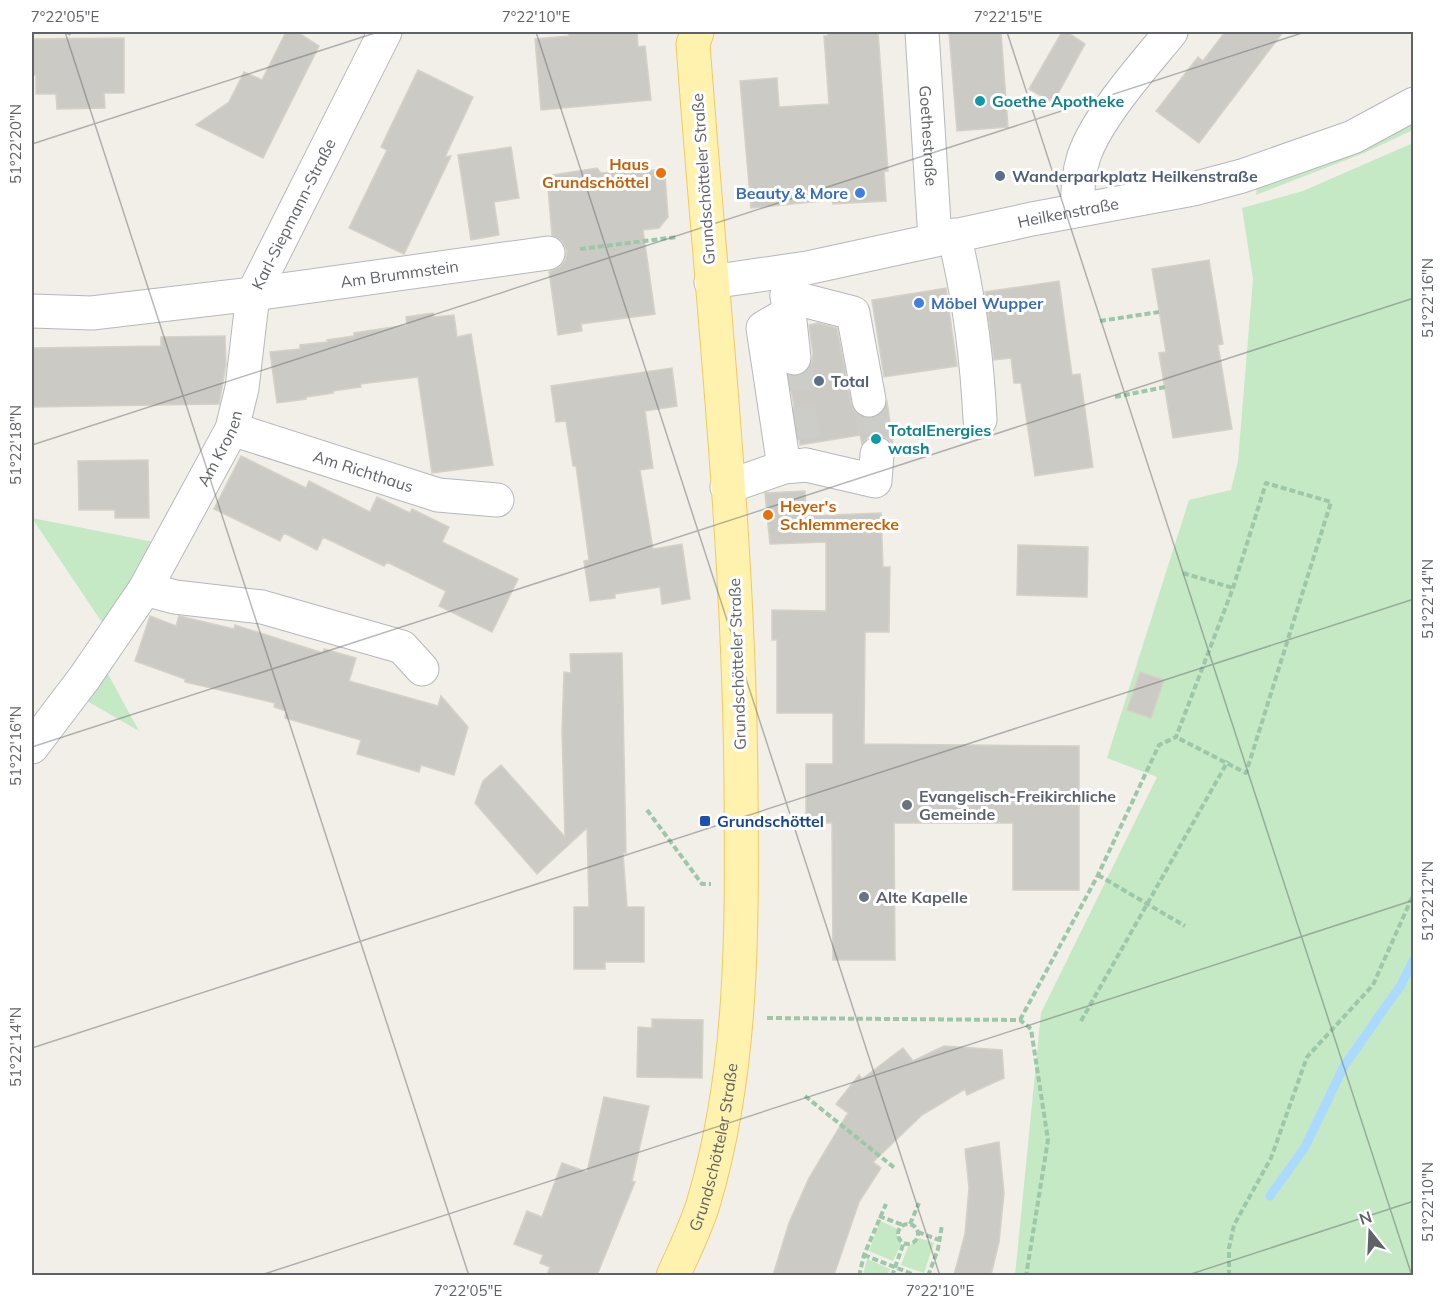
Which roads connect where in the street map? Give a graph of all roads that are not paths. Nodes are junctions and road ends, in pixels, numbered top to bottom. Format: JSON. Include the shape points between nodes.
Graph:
{"nodes":[{"id":1,"x":386,"y":32,"type":"edge"},
{"id":2,"x":922,"y":32,"type":"edge"},
{"id":3,"x":1170,"y":32,"type":"edge"},
{"id":4,"x":692,"y":36,"type":"edge"},
{"id":5,"x":1413,"y":104,"type":"edge"},
{"id":6,"x":1078,"y":210,"type":"junction"},
{"id":7,"x":944,"y":237,"type":"junction"},
{"id":8,"x":549,"y":253,"type":"road end"},
{"id":9,"x":711,"y":282,"type":"junction"},
{"id":10,"x":253,"y":294,"type":"junction"},
{"id":11,"x":787,"y":294,"type":"junction"},
{"id":12,"x":32,"y":311,"type":"edge"},
{"id":13,"x":794,"y":358,"type":"tunnel mouth"},
{"id":14,"x":869,"y":400,"type":"tunnel mouth"},
{"id":15,"x":980,"y":420,"type":"dead end"},
{"id":16,"x":232,"y":429,"type":"junction"},
{"id":17,"x":877,"y":454,"type":"tunnel mouth"},
{"id":18,"x":798,"y":459,"type":"junction"},
{"id":19,"x":727,"y":487,"type":"junction"},
{"id":20,"x":497,"y":500,"type":"dead end"},
{"id":21,"x":145,"y":589,"type":"junction"},
{"id":22,"x":422,"y":669,"type":"dead end"},
{"id":23,"x":32,"y":747,"type":"edge"},
{"id":24,"x":673,"y":1275,"type":"edge"}],
"edges":[{"from":1,"to":10,"type":"street","name":"Karl-Siepmann-Straße"},
{"from":2,"to":7,"type":"street","name":"Goethestraße"},
{"from":3,"to":6,"type":"street","via":[[1095,134],[1084,155],[1077,186]]},
{"from":4,"to":9,"type":"main road","name":"Grundschötteler Straße"},
{"from":5,"to":6,"type":"street","name":"Heilkenstraße","via":[[1353,137],[1242,176],[1163,196]]},
{"from":6,"to":7,"type":"street","name":"Heilkenstraße"},
{"from":7,"to":11,"type":"street","name":"Heilkenstraße"},
{"from":7,"to":15,"type":"street","name":"Goethestraße","via":[[967,290],[978,362]]},
{"from":8,"to":10,"type":"street","name":"Am Brummstein"},
{"from":9,"to":11,"type":"street","name":"Heilkenstraße"},
{"from":9,"to":19,"type":"main road","name":"Grundschötteler Straße"},
{"from":10,"to":12,"type":"street","name":"Karl-Siepmann-Straße","via":[[92,313]]},
{"from":10,"to":16,"type":"street","name":"Am Kronen","via":[[242,388]]},
{"from":11,"to":13,"type":"street"},
{"from":11,"to":14,"type":"street","via":[[853,313]]},
{"from":11,"to":18,"type":"street","via":[[763,328]]},
{"from":16,"to":20,"type":"street","name":"Am Richthaus","via":[[438,495]]},
{"from":16,"to":21,"type":"street","name":"Am Kronen"},
{"from":17,"to":18,"type":"street","via":[[875,481]]},
{"from":18,"to":19,"type":"street"},
{"from":19,"to":24,"type":"main road","name":"Grundschötteler Straße","via":[[741,728],[742,884],[736,1018],[724,1126],[704,1204]]},
{"from":21,"to":22,"type":"street","via":[[175,597],[273,610],[402,647]]},
{"from":21,"to":23,"type":"street","name":"Am Kronen"}]}
